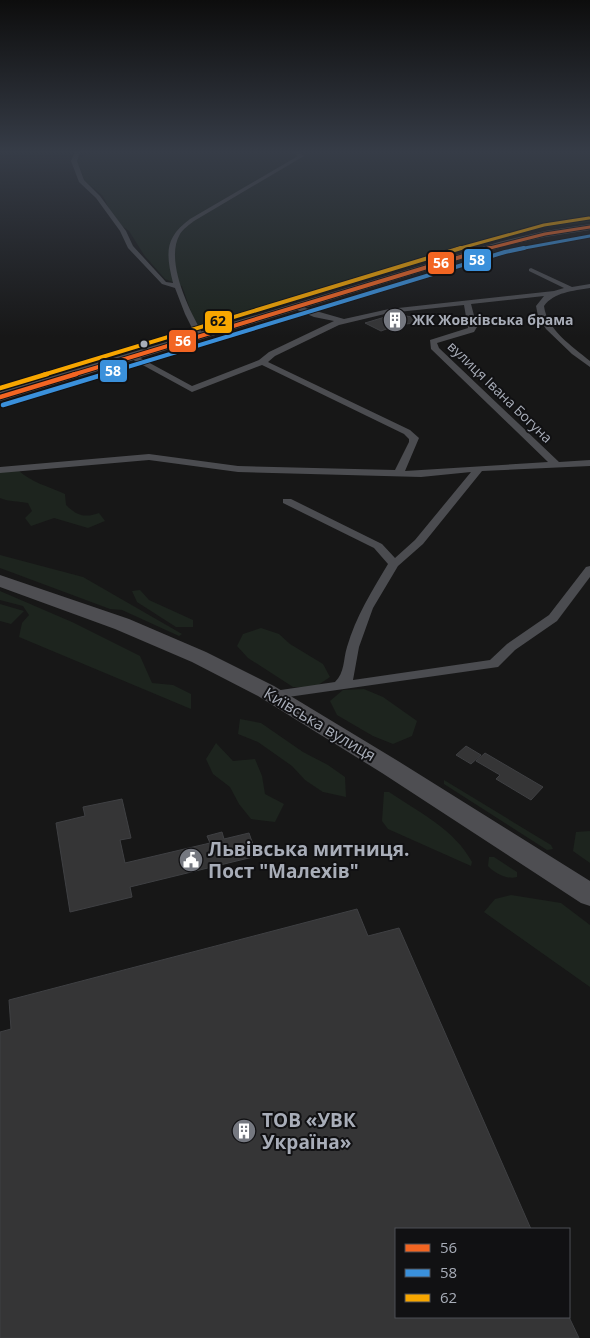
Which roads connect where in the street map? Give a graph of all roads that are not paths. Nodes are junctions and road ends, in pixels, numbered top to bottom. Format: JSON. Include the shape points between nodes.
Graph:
{"nodes":[{"id":1,"x":110,"y":212,"type":"edge"},
{"id":2,"x":205,"y":212,"type":"edge"},
{"id":3,"x":590,"y":227,"type":"edge"},
{"id":4,"x":531,"y":270,"type":"dead end"},
{"id":5,"x":590,"y":286,"type":"edge"},
{"id":6,"x":178,"y":287,"type":"junction"},
{"id":7,"x":571,"y":289,"type":"junction"},
{"id":8,"x":552,"y":293,"type":"junction"},
{"id":9,"x":467,"y":303,"type":"junction"},
{"id":10,"x":298,"y":307,"type":"junction"},
{"id":11,"x":344,"y":321,"type":"junction"},
{"id":12,"x":200,"y":336,"type":"junction"},
{"id":13,"x":132,"y":357,"type":"junction"},
{"id":14,"x":262,"y":362,"type":"junction"},
{"id":15,"x":590,"y":365,"type":"edge"},
{"id":16,"x":0,"y":397,"type":"edge"},
{"id":17,"x":590,"y":463,"type":"edge"},
{"id":18,"x":556,"y":464,"type":"junction"},
{"id":19,"x":479,"y":468,"type":"junction"},
{"id":20,"x":0,"y":470,"type":"edge"},
{"id":21,"x":399,"y":473,"type":"junction"},
{"id":22,"x":287,"y":500,"type":"dead end"},
{"id":23,"x":394,"y":564,"type":"junction"},
{"id":24,"x":590,"y":569,"type":"edge"},
{"id":25,"x":0,"y":581,"type":"edge"},
{"id":26,"x":339,"y":686,"type":"junction"},
{"id":27,"x":274,"y":695,"type":"junction"},
{"id":28,"x":590,"y":895,"type":"edge"}],
"edges":[{"from":1,"to":6,"type":"street","via":[[130,247],[164,283]]},
{"from":2,"to":6,"type":"street","via":[[176,234],[170,249]]},
{"from":3,"to":10,"type":"highway","via":[[521,239]]},
{"from":4,"to":7,"type":"street"},
{"from":5,"to":7,"type":"street"},
{"from":6,"to":12,"type":"street"},
{"from":7,"to":8,"type":"street"},
{"from":8,"to":9,"type":"street"},
{"from":8,"to":15,"type":"street","via":[[540,303],[541,317]]},
{"from":9,"to":11,"type":"street","via":[[389,311]]},
{"from":9,"to":18,"type":"street","name":"вулиця Івана Богуна","via":[[471,330],[433,342],[435,349]]},
{"from":10,"to":11,"type":"street"},
{"from":10,"to":12,"type":"highway"},
{"from":11,"to":14,"type":"street","via":[[272,354]]},
{"from":12,"to":13,"type":"highway"},
{"from":13,"to":14,"type":"street","via":[[192,389]]},
{"from":13,"to":16,"type":"highway"},
{"from":14,"to":21,"type":"street","via":[[407,432],[414,438],[414,445],[402,462]]},
{"from":17,"to":18,"type":"street"},
{"from":18,"to":19,"type":"street"},
{"from":19,"to":21,"type":"street"},
{"from":19,"to":23,"type":"street","via":[[419,542]]},
{"from":20,"to":21,"type":"street","via":[[149,457],[238,469]]},
{"from":22,"to":23,"type":"street","via":[[378,546]]},
{"from":23,"to":26,"type":"street","via":[[367,608],[353,647],[348,677]]},
{"from":24,"to":26,"type":"street","via":[[553,618],[511,647],[494,664]]},
{"from":25,"to":27,"type":"highway","name":"Київська вулиця","via":[[148,636]]},
{"from":26,"to":27,"type":"street"},
{"from":27,"to":28,"type":"highway","name":"Київська вулиця"}]}
